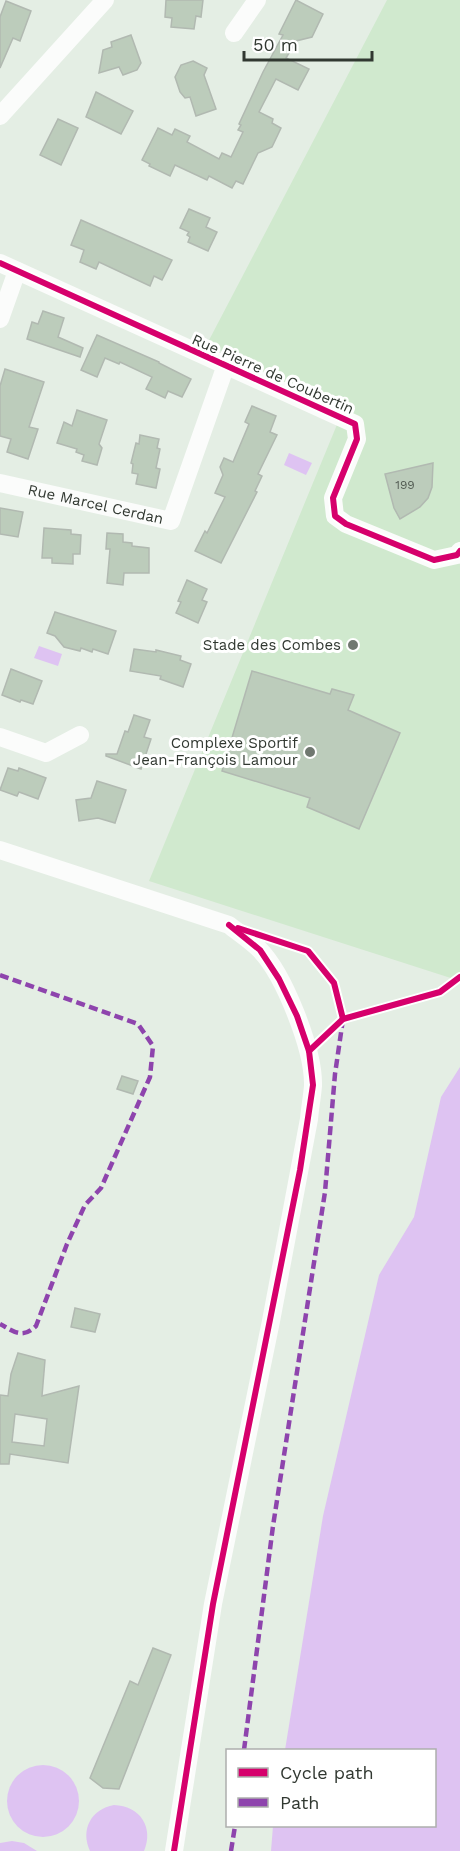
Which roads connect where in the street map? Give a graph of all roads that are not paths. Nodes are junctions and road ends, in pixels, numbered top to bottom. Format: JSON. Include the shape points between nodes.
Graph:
{"nodes":[{"id":1,"x":105,"y":0,"type":"edge"},
{"id":2,"x":257,"y":0,"type":"edge"},
{"id":3,"x":234,"y":33,"type":"dead end"},
{"id":4,"x":0,"y":116,"type":"edge"},
{"id":5,"x":0,"y":263,"type":"edge"},
{"id":6,"x":17,"y":271,"type":"junction"},
{"id":7,"x":0,"y":319,"type":"edge"},
{"id":8,"x":226,"y":365,"type":"junction"},
{"id":9,"x":0,"y":483,"type":"edge"},
{"id":10,"x":460,"y":551,"type":"edge"},
{"id":11,"x":80,"y":735,"type":"dead end"},
{"id":12,"x":0,"y":737,"type":"edge"},
{"id":13,"x":0,"y":850,"type":"edge"},
{"id":14,"x":174,"y":1851,"type":"edge"}],
"edges":[{"from":1,"to":4,"type":"street"},
{"from":2,"to":3,"type":"street"},
{"from":5,"to":6,"type":"street","name":"Rue Pierre de Coubertin"},
{"from":6,"to":7,"type":"street"},
{"from":6,"to":8,"type":"street","name":"Rue Pierre de Coubertin"},
{"from":8,"to":9,"type":"street","name":"Rue Marcel Cerdan","via":[[171,521]]},
{"from":8,"to":10,"type":"street","name":"Rue Pierre de Coubertin","via":[[355,424],[357,439],[333,498],[335,516],[434,560]]},
{"from":11,"to":12,"type":"street","via":[[46,753]]},
{"from":13,"to":14,"type":"street","via":[[229,925],[260,950],[279,979],[309,1051],[313,1085],[309,1119],[213,1605]]}]}
